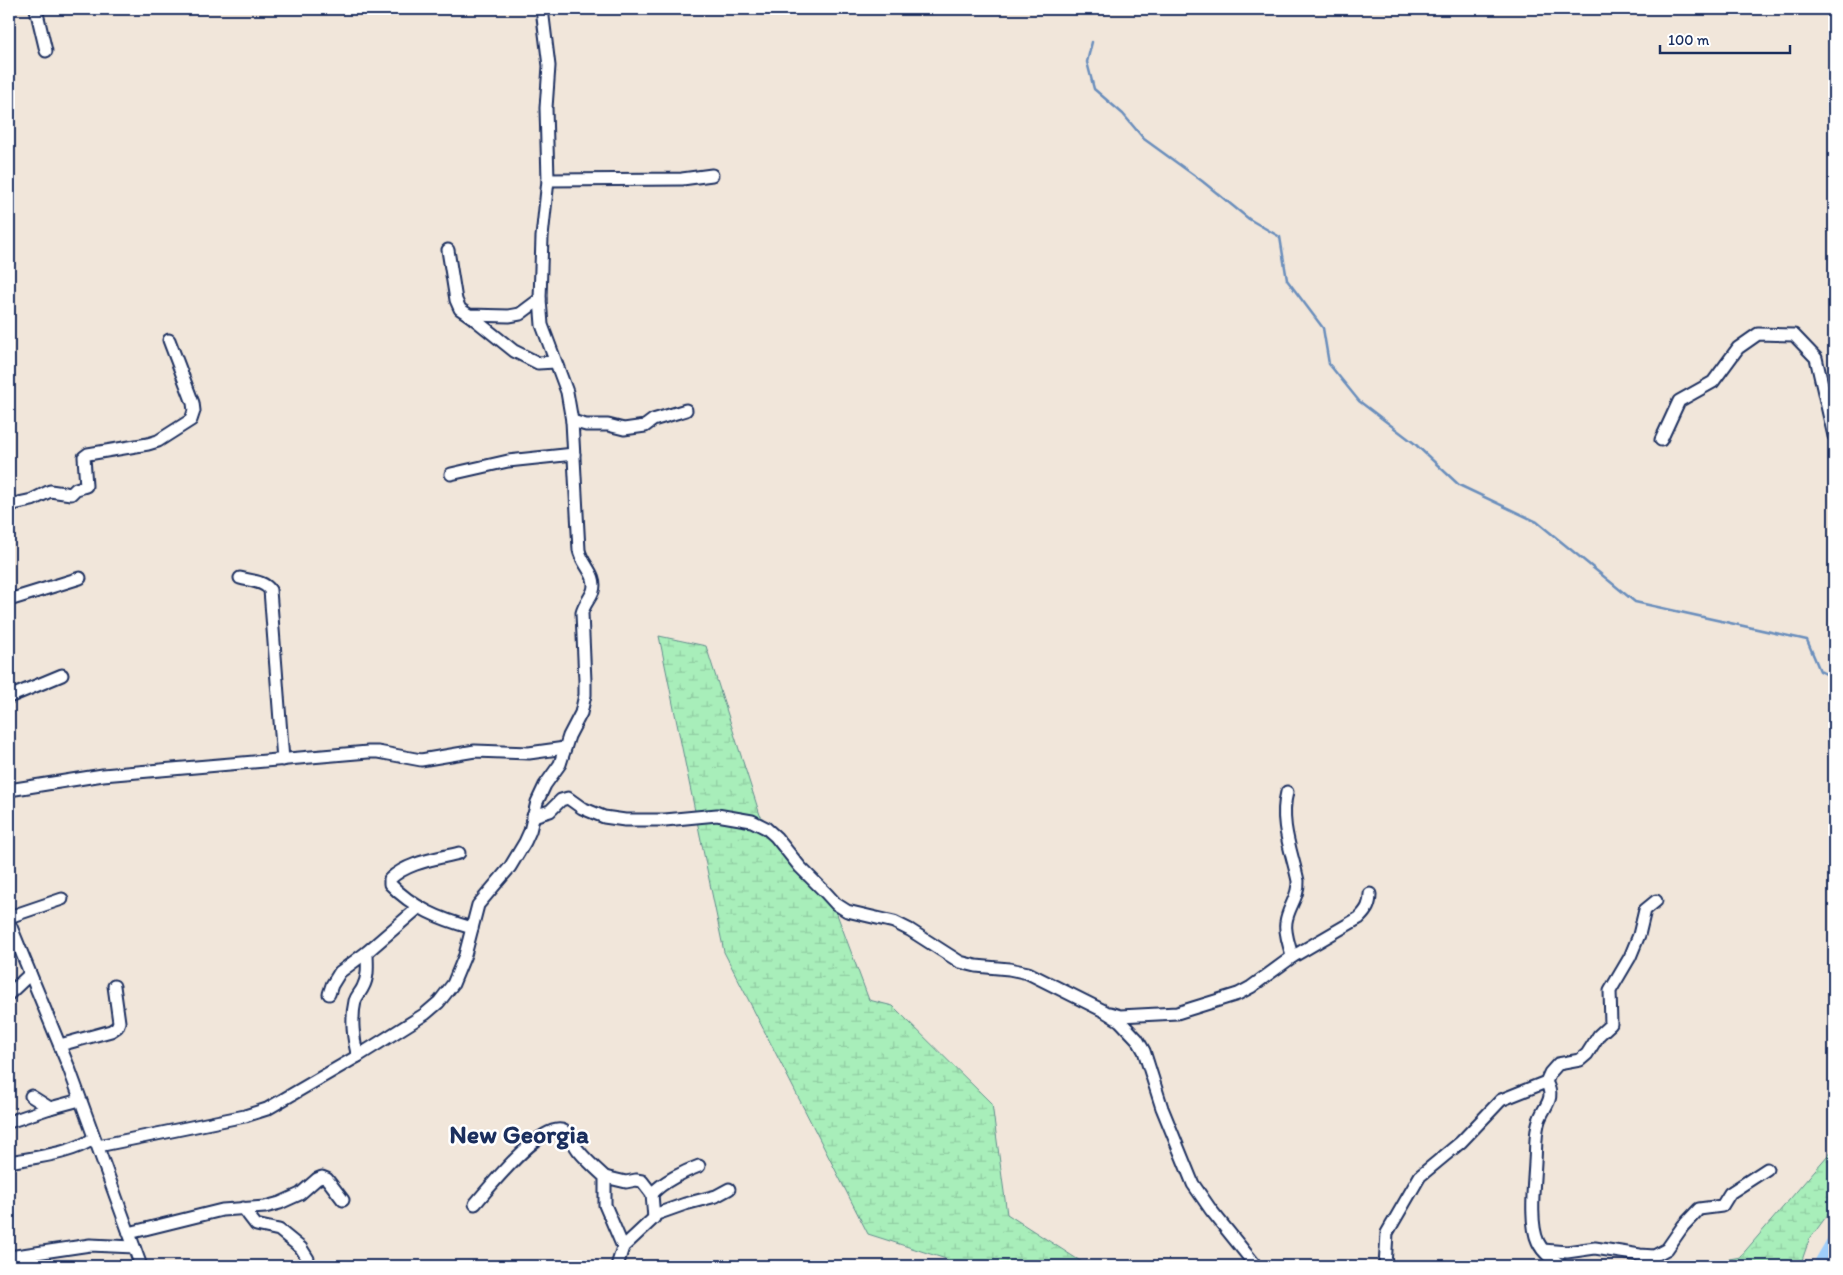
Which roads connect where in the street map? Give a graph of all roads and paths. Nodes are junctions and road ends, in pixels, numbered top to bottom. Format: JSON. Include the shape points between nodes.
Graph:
{"nodes":[{"id":1,"x":36,"y":9,"type":"edge"},
{"id":2,"x":542,"y":9,"type":"edge"},
{"id":3,"x":46,"y":52,"type":"dead end"},
{"id":4,"x":712,"y":175,"type":"dead end"},
{"id":5,"x":548,"y":180,"type":"junction"},
{"id":6,"x":448,"y":250,"type":"dead end"},
{"id":7,"x":540,"y":299,"type":"junction"},
{"id":8,"x":520,"y":314,"type":"junction"},
{"id":9,"x":469,"y":316,"type":"junction"},
{"id":10,"x":542,"y":325,"type":"junction"},
{"id":11,"x":169,"y":340,"type":"dead end"},
{"id":12,"x":555,"y":362,"type":"junction"},
{"id":13,"x":686,"y":410,"type":"dead end"},
{"id":14,"x":572,"y":421,"type":"junction"},
{"id":15,"x":1834,"y":436,"type":"edge"},
{"id":16,"x":1661,"y":440,"type":"dead end"},
{"id":17,"x":574,"y":454,"type":"junction"},
{"id":18,"x":451,"y":474,"type":"dead end"},
{"id":19,"x":9,"y":505,"type":"edge"},
{"id":20,"x":80,"y":578,"type":"dead end"},
{"id":21,"x":240,"y":578,"type":"dead end"},
{"id":22,"x":9,"y":600,"type":"edge"},
{"id":23,"x":62,"y":675,"type":"dead end"},
{"id":24,"x":9,"y":697,"type":"edge"},
{"id":25,"x":565,"y":748,"type":"junction"},
{"id":26,"x":283,"y":760,"type":"junction"},
{"id":27,"x":9,"y":790,"type":"edge"},
{"id":28,"x":1286,"y":792,"type":"dead end"},
{"id":29,"x":533,"y":816,"type":"junction"},
{"id":30,"x":459,"y":853,"type":"dead end"},
{"id":31,"x":1370,"y":894,"type":"dead end"},
{"id":32,"x":62,"y":899,"type":"dead end"},
{"id":33,"x":1656,"y":901,"type":"dead end"},
{"id":34,"x":418,"y":908,"type":"junction"},
{"id":35,"x":9,"y":917,"type":"edge"},
{"id":36,"x":9,"y":922,"type":"edge"},
{"id":37,"x":472,"y":928,"type":"junction"},
{"id":38,"x":367,"y":952,"type":"junction"},
{"id":39,"x":1292,"y":957,"type":"junction"},
{"id":40,"x":30,"y":974,"type":"junction"},
{"id":41,"x":114,"y":986,"type":"dead end"},
{"id":42,"x":9,"y":994,"type":"edge"},
{"id":43,"x":329,"y":994,"type":"dead end"},
{"id":44,"x":1104,"y":1011,"type":"junction"},
{"id":45,"x":358,"y":1056,"type":"junction"},
{"id":46,"x":69,"y":1068,"type":"junction"},
{"id":47,"x":1546,"y":1082,"type":"junction"},
{"id":48,"x":31,"y":1096,"type":"dead end"},
{"id":49,"x":80,"y":1100,"type":"junction"},
{"id":50,"x":50,"y":1108,"type":"junction"},
{"id":51,"x":9,"y":1122,"type":"edge"},
{"id":52,"x":96,"y":1142,"type":"junction"},
{"id":53,"x":9,"y":1162,"type":"edge"},
{"id":54,"x":699,"y":1166,"type":"dead end"},
{"id":55,"x":1767,"y":1169,"type":"dead end"},
{"id":56,"x":605,"y":1177,"type":"junction"},
{"id":57,"x":729,"y":1188,"type":"dead end"},
{"id":58,"x":652,"y":1194,"type":"junction"},
{"id":59,"x":343,"y":1200,"type":"dead end"},
{"id":60,"x":475,"y":1204,"type":"dead end"},
{"id":61,"x":243,"y":1208,"type":"junction"},
{"id":62,"x":654,"y":1215,"type":"junction"},
{"id":63,"x":129,"y":1233,"type":"junction"},
{"id":64,"x":134,"y":1247,"type":"junction"},
{"id":65,"x":623,"y":1247,"type":"junction"},
{"id":66,"x":1543,"y":1250,"type":"junction"},
{"id":67,"x":9,"y":1257,"type":"edge"},
{"id":68,"x":141,"y":1266,"type":"edge"},
{"id":69,"x":307,"y":1266,"type":"edge"},
{"id":70,"x":617,"y":1266,"type":"edge"},
{"id":71,"x":1256,"y":1266,"type":"edge"},
{"id":72,"x":1385,"y":1266,"type":"edge"},
{"id":73,"x":1562,"y":1266,"type":"edge"}],
"edges":[{"from":1,"to":3,"type":"street"},
{"from":2,"to":5,"type":"street","via":[[549,66],[546,108]]},
{"from":4,"to":5,"type":"street","via":[[682,179]]},
{"from":5,"to":7,"type":"street"},
{"from":6,"to":9,"type":"street","via":[[456,300],[460,309]]},
{"from":7,"to":8,"type":"street"},
{"from":7,"to":10,"type":"street"},
{"from":8,"to":9,"type":"street"},
{"from":8,"to":10,"type":"street"},
{"from":9,"to":12,"type":"street","via":[[514,351],[538,364]]},
{"from":10,"to":12,"type":"street"},
{"from":11,"to":19,"type":"street","via":[[193,403],[191,420],[158,441],[88,454],[84,457],[86,486],[71,494],[50,491],[32,500]]},
{"from":12,"to":14,"type":"street","via":[[567,392]]},
{"from":13,"to":14,"type":"street","via":[[653,420],[645,426],[624,429]]},
{"from":14,"to":17,"type":"street"},
{"from":15,"to":16,"type":"street","via":[[1816,358],[1794,335],[1758,334],[1738,348],[1713,382],[1679,401]]},
{"from":17,"to":18,"type":"street","via":[[508,462]]},
{"from":17,"to":25,"type":"street","via":[[580,553],[590,569],[594,586],[582,613],[584,703]]},
{"from":20,"to":22,"type":"street"},
{"from":21,"to":26,"type":"street","via":[[262,583],[270,590]]},
{"from":23,"to":24,"type":"street"},
{"from":25,"to":26,"type":"street","via":[[529,753],[475,751],[428,760],[378,752]]},
{"from":25,"to":29,"type":"street"},
{"from":26,"to":27,"type":"street","via":[[103,775]]},
{"from":28,"to":39,"type":"street","via":[[1283,822],[1295,865],[1298,891],[1285,927]]},
{"from":29,"to":37,"type":"street","via":[[526,842],[478,905]]},
{"from":29,"to":44,"type":"street","via":[[550,811],[568,798],[604,817],[625,820],[717,816],[752,821],[776,837],[826,894],[847,910],[894,922],[960,962],[1028,973]]},
{"from":30,"to":34,"type":"street","via":[[415,864],[390,879],[390,884]]},
{"from":31,"to":39,"type":"street","via":[[1370,904],[1359,918]]},
{"from":32,"to":35,"type":"street"},
{"from":33,"to":47,"type":"street","via":[[1645,910],[1630,957],[1610,991],[1611,1024],[1599,1034],[1587,1054],[1580,1060],[1558,1064]]},
{"from":34,"to":37,"type":"street"},
{"from":34,"to":38,"type":"street"},
{"from":36,"to":40,"type":"street"},
{"from":37,"to":45,"type":"street","via":[[453,984],[439,1002]]},
{"from":38,"to":43,"type":"street","via":[[340,972]]},
{"from":38,"to":45,"type":"street","via":[[367,974],[355,1003],[353,1034]]},
{"from":39,"to":44,"type":"street","via":[[1238,994],[1189,1010],[1120,1016]]},
{"from":40,"to":42,"type":"street"},
{"from":40,"to":46,"type":"street"},
{"from":41,"to":46,"type":"street","via":[[118,1026],[111,1031],[60,1045]]},
{"from":44,"to":71,"type":"street","via":[[1120,1021],[1137,1039],[1193,1184]]},
{"from":45,"to":52,"type":"street","via":[[258,1112]]},
{"from":46,"to":49,"type":"street"},
{"from":47,"to":66,"type":"street","via":[[1550,1096],[1537,1130],[1533,1202],[1535,1234]]},
{"from":47,"to":72,"type":"street","via":[[1501,1100],[1461,1142],[1420,1176],[1386,1233]]},
{"from":48,"to":50,"type":"street"},
{"from":49,"to":50,"type":"street"},
{"from":49,"to":52,"type":"street"},
{"from":50,"to":51,"type":"street"},
{"from":52,"to":53,"type":"street"},
{"from":52,"to":63,"type":"street"},
{"from":54,"to":58,"type":"street","via":[[656,1188]]},
{"from":55,"to":66,"type":"street","via":[[1730,1193],[1722,1206],[1699,1209],[1667,1249],[1654,1256],[1595,1248],[1567,1252]]},
{"from":56,"to":58,"type":"street","via":[[626,1182],[642,1180]]},
{"from":56,"to":60,"type":"street","via":[[569,1135],[557,1129],[518,1155]]},
{"from":56,"to":65,"type":"street","via":[[605,1205]]},
{"from":57,"to":62,"type":"street","via":[[716,1196]]},
{"from":58,"to":62,"type":"street"},
{"from":59,"to":61,"type":"street","via":[[322,1178],[280,1204]]},
{"from":61,"to":63,"type":"street","via":[[200,1214]]},
{"from":61,"to":69,"type":"street","via":[[256,1225],[278,1230],[300,1248],[308,1259]]},
{"from":62,"to":65,"type":"street"},
{"from":63,"to":64,"type":"street"},
{"from":64,"to":67,"type":"street","via":[[90,1246]]},
{"from":64,"to":68,"type":"street"},
{"from":65,"to":70,"type":"street"},
{"from":66,"to":73,"type":"street"}]}
